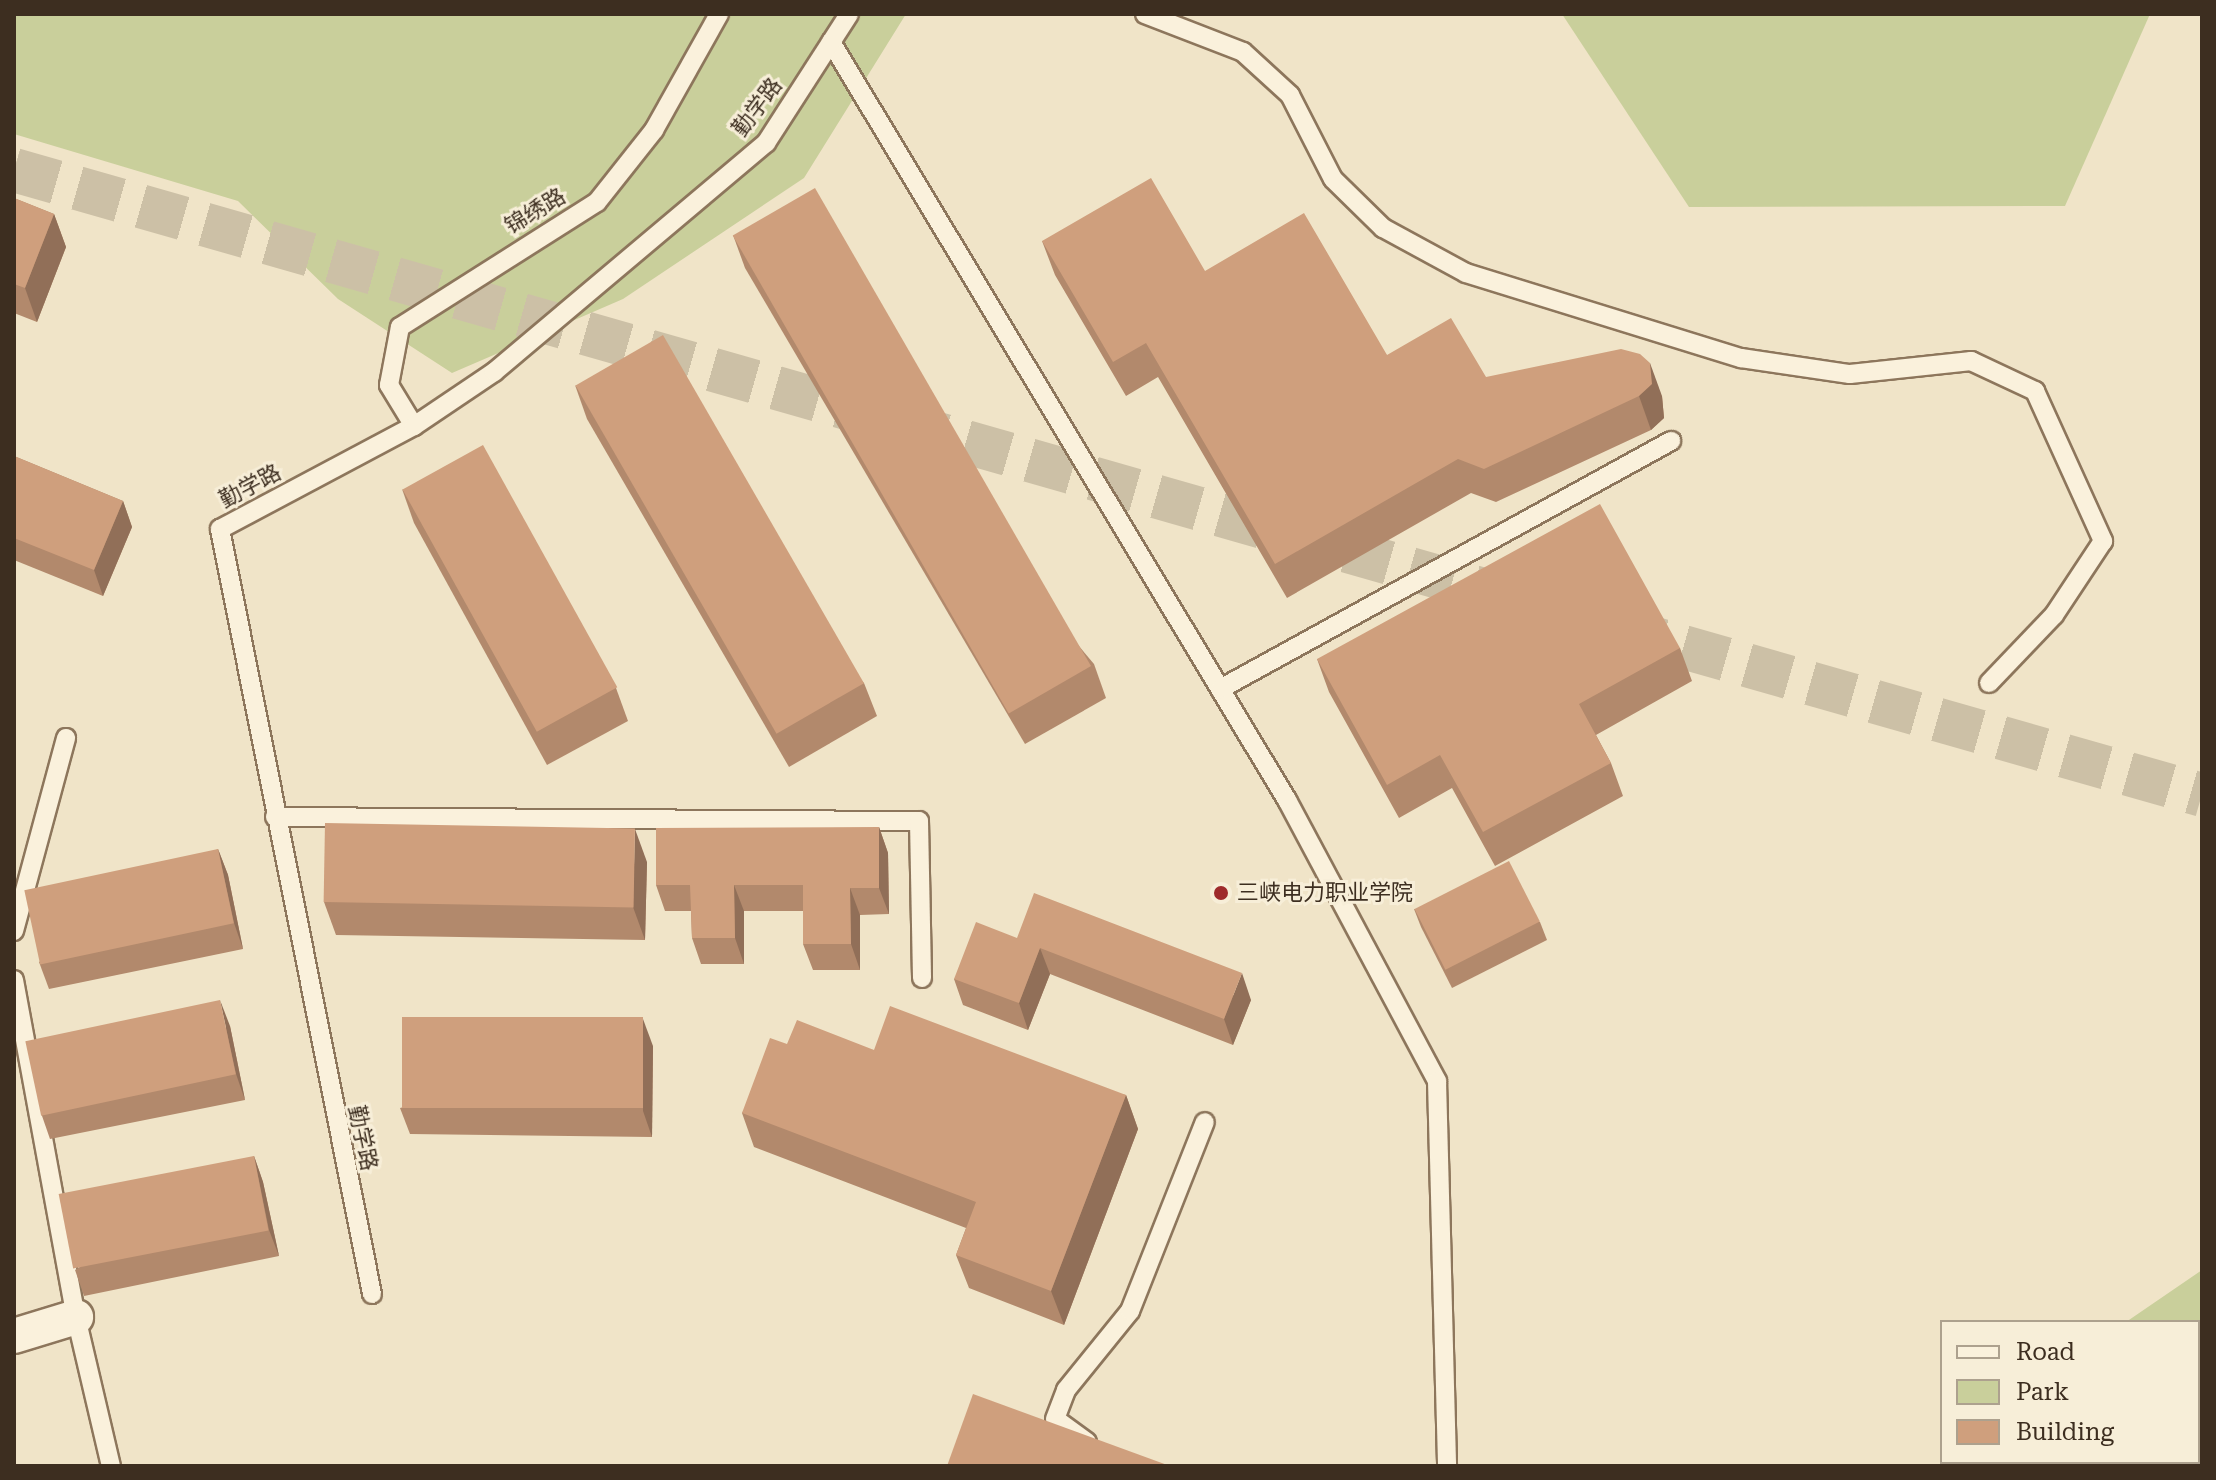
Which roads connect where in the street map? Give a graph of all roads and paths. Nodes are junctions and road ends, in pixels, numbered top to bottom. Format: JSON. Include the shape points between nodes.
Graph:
{"nodes":[{"id":1,"x":719,"y":14,"type":"edge"},
{"id":2,"x":849,"y":14,"type":"edge"},
{"id":3,"x":1145,"y":14,"type":"edge"},
{"id":4,"x":831,"y":42,"type":"junction"},
{"id":5,"x":414,"y":426,"type":"junction"},
{"id":6,"x":1671,"y":441,"type":"dead end"},
{"id":7,"x":1989,"y":683,"type":"dead end"},
{"id":8,"x":1220,"y":689,"type":"junction"},
{"id":9,"x":66,"y":738,"type":"dead end"},
{"id":10,"x":275,"y":817,"type":"junction"},
{"id":11,"x":14,"y":931,"type":"edge"},
{"id":12,"x":922,"y":978,"type":"dead end"},
{"id":13,"x":14,"y":980,"type":"edge"},
{"id":14,"x":1205,"y":1122,"type":"dead end"},
{"id":15,"x":372,"y":1294,"type":"dead end"},
{"id":16,"x":76,"y":1317,"type":"junction"},
{"id":17,"x":14,"y":1336,"type":"edge"},
{"id":18,"x":1101,"y":1453,"type":"edge"},
{"id":19,"x":111,"y":1466,"type":"edge"},
{"id":20,"x":1447,"y":1466,"type":"edge"}],
"edges":[{"from":1,"to":5,"type":"lane","name":"锦绣路","via":[[654,130],[597,202],[400,327],[389,385]]},
{"from":2,"to":4,"type":"lane","name":"勤学路"},
{"from":3,"to":7,"type":"lane","via":[[1243,52],[1290,95],[1333,179],[1383,228],[1466,273],[1741,358],[1850,374],[1971,361],[2035,391],[2103,541],[2054,615]]},
{"from":4,"to":5,"type":"lane","name":"勤学路","via":[[766,143],[494,372]]},
{"from":4,"to":8,"type":"lane"},
{"from":5,"to":10,"type":"lane","name":"勤学路","via":[[220,529]]},
{"from":6,"to":8,"type":"lane"},
{"from":8,"to":20,"type":"lane","via":[[1287,800],[1437,1081]]},
{"from":9,"to":11,"type":"lane"},
{"from":10,"to":12,"type":"lane","via":[[919,821]]},
{"from":10,"to":15,"type":"lane","name":"勤学路"},
{"from":13,"to":16,"type":"lane"},
{"from":14,"to":18,"type":"lane","via":[[1130,1311],[1066,1390],[1055,1419]]},
{"from":16,"to":17,"type":"street"},
{"from":16,"to":19,"type":"lane"}]}
